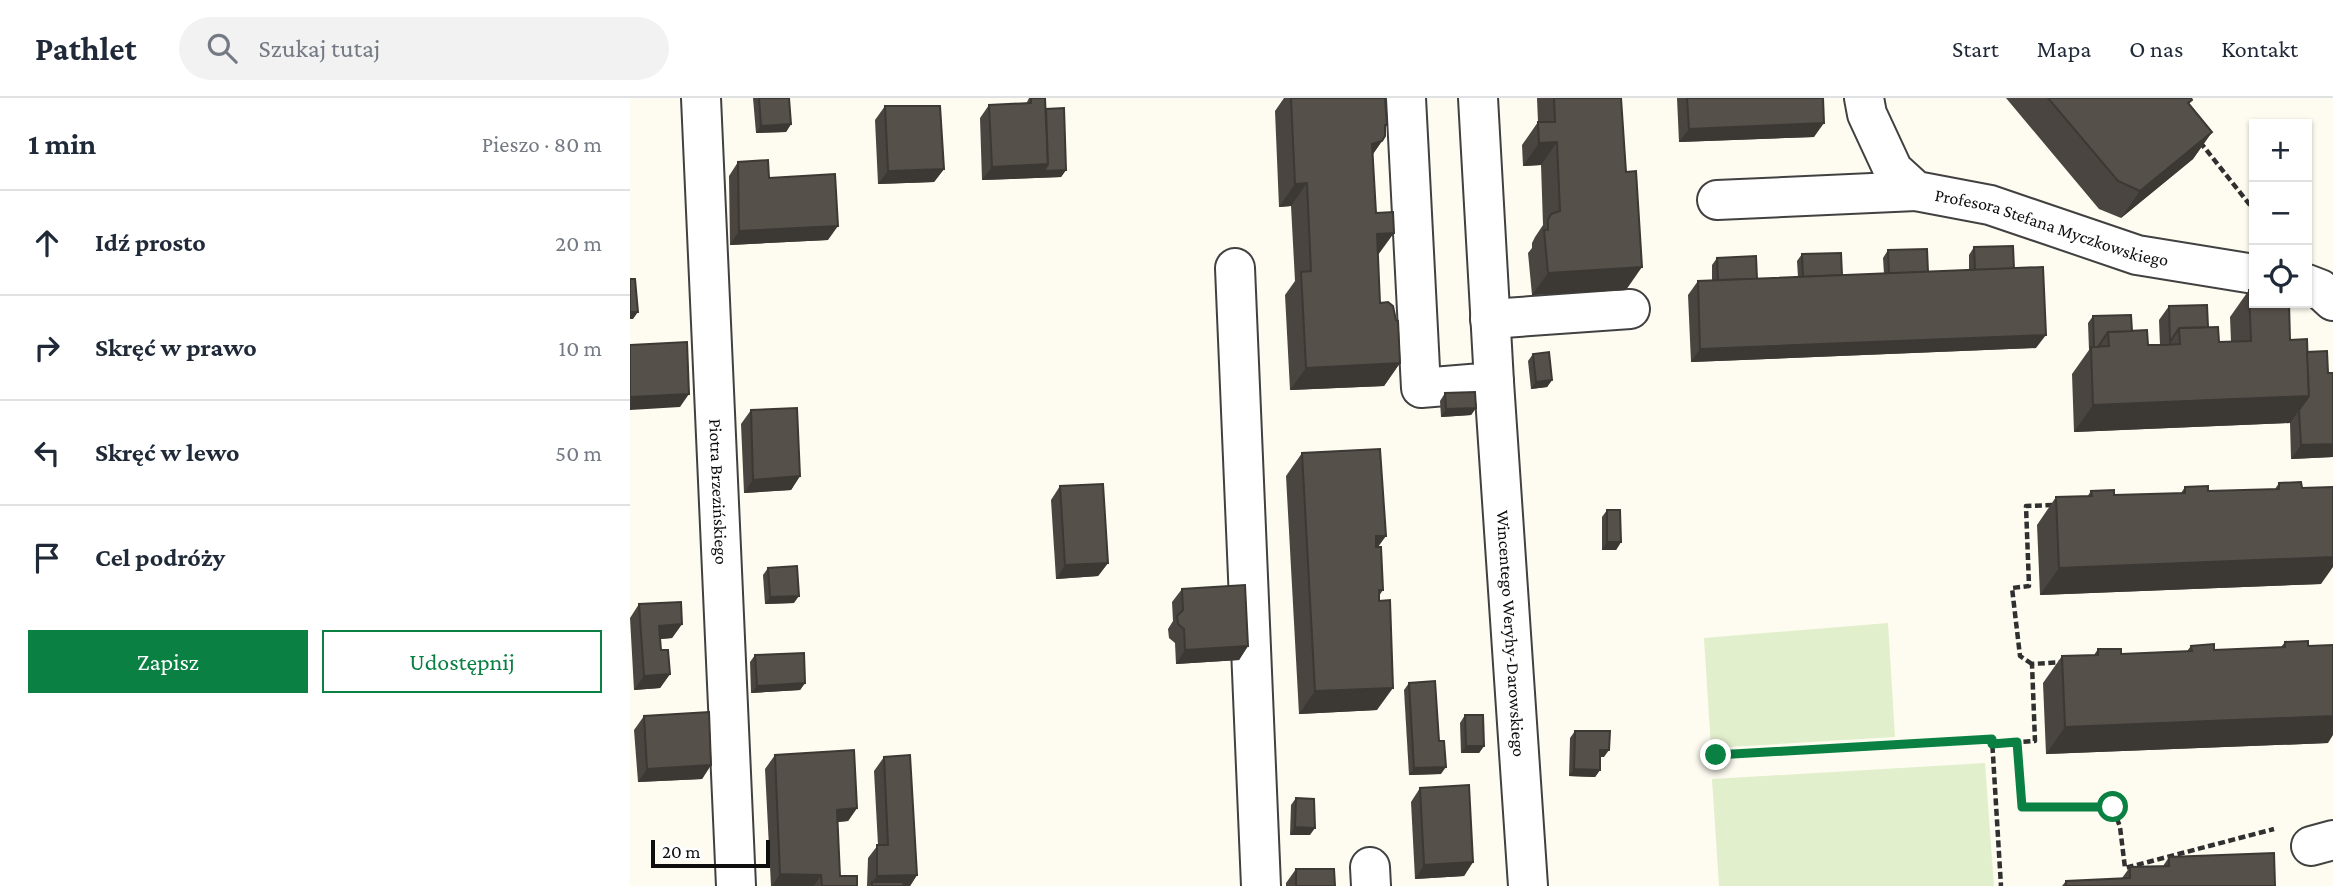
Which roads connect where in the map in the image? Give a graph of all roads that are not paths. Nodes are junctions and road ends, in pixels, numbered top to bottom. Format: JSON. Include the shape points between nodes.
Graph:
{"nodes":[{"id":1,"x":701,"y":98,"type":"edge"},
{"id":2,"x":1406,"y":98,"type":"edge"},
{"id":3,"x":1478,"y":98,"type":"edge"},
{"id":4,"x":1864,"y":98,"type":"edge"},
{"id":5,"x":1916,"y":191,"type":"junction"},
{"id":6,"x":1717,"y":200,"type":"dead end"},
{"id":7,"x":1235,"y":268,"type":"dead end"},
{"id":8,"x":2249,"y":273,"type":"edge"},
{"id":9,"x":2312,"y":286,"type":"edge"},
{"id":10,"x":2333,"y":301,"type":"edge"},
{"id":11,"x":1630,"y":309,"type":"dead end"},
{"id":12,"x":1490,"y":319,"type":"junction"},
{"id":13,"x":1494,"y":382,"type":"junction"},
{"id":14,"x":736,"y":886,"type":"edge"},
{"id":15,"x":1261,"y":886,"type":"edge"},
{"id":16,"x":1528,"y":886,"type":"edge"}],
"edges":[{"from":1,"to":14,"type":"street","name":"Piotra Brzezińskiego"},
{"from":2,"to":13,"type":"street","via":[[1421,388]]},
{"from":3,"to":12,"type":"street","name":"Wincentego Weryhy-Darowskiego"},
{"from":4,"to":5,"type":"street","name":"Profesora Stefana Myczkowskiego","via":[[1893,170]]},
{"from":5,"to":6,"type":"street"},
{"from":5,"to":8,"type":"street","name":"Profesora Stefana Myczkowskiego","via":[[1990,205],[2137,255]]},
{"from":7,"to":15,"type":"street"},
{"from":9,"to":10,"type":"street"},
{"from":11,"to":12,"type":"street"},
{"from":12,"to":13,"type":"street","name":"Wincentego Weryhy-Darowskiego"},
{"from":13,"to":16,"type":"street","name":"Wincentego Weryhy-Darowskiego"}]}
